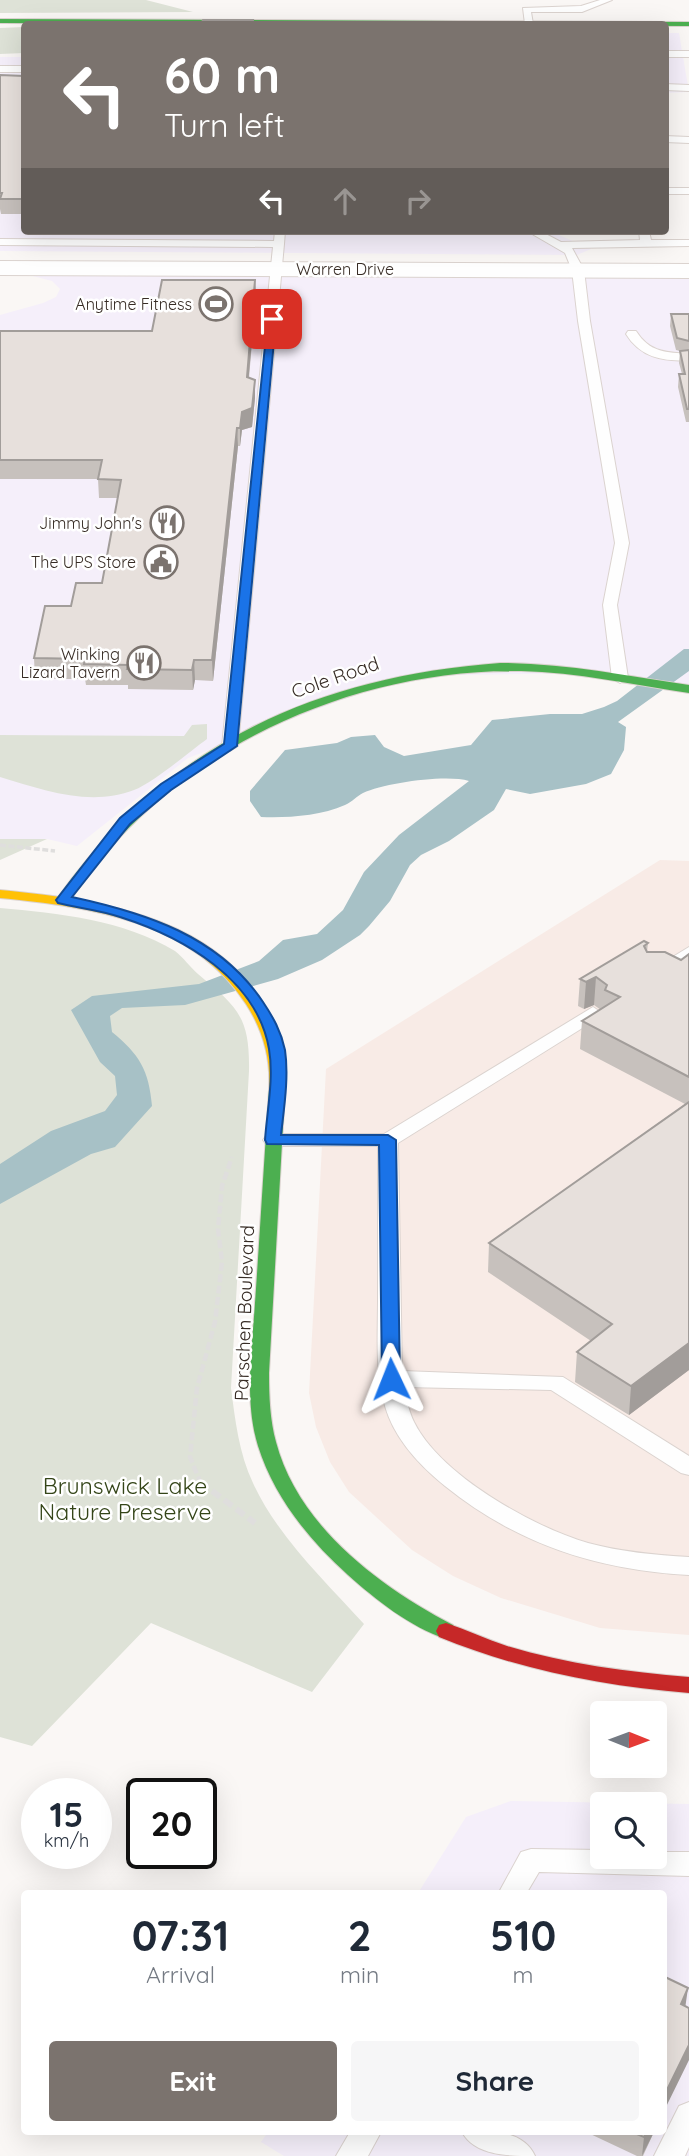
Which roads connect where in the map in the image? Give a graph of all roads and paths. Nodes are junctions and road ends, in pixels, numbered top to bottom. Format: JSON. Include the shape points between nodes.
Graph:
{"nodes":[{"id":1,"x":608,"y":0,"type":"edge"},
{"id":2,"x":0,"y":21,"type":"edge"},
{"id":3,"x":21,"y":21,"type":"edge"},
{"id":4,"x":528,"y":21,"type":"edge"},
{"id":5,"x":669,"y":24,"type":"edge"},
{"id":6,"x":689,"y":24,"type":"edge"},
{"id":7,"x":669,"y":53,"type":"edge"},
{"id":8,"x":689,"y":54,"type":"edge"},
{"id":9,"x":0,"y":69,"type":"edge"},
{"id":10,"x":21,"y":69,"type":"edge"},
{"id":11,"x":669,"y":87,"type":"edge"},
{"id":12,"x":689,"y":88,"type":"edge"},
{"id":13,"x":669,"y":139,"type":"edge"},
{"id":14,"x":687,"y":139,"type":"edge"},
{"id":15,"x":669,"y":191,"type":"edge"},
{"id":16,"x":689,"y":191,"type":"edge"},
{"id":17,"x":280,"y":235,"type":"edge"},
{"id":18,"x":540,"y":235,"type":"edge"},
{"id":19,"x":585,"y":235,"type":"edge"},
{"id":20,"x":645,"y":235,"type":"edge"},
{"id":21,"x":0,"y":243,"type":"edge"},
{"id":22,"x":689,"y":243,"type":"edge"},
{"id":23,"x":279,"y":244,"type":"junction"},
{"id":24,"x":558,"y":244,"type":"junction"},
{"id":25,"x":0,"y":268,"type":"edge"},
{"id":26,"x":276,"y":269,"type":"junction"},
{"id":27,"x":578,"y":270,"type":"junction"},
{"id":28,"x":689,"y":271,"type":"edge"},
{"id":29,"x":632,"y":334,"type":"dead end"},
{"id":30,"x":687,"y":357,"type":"edge"},
{"id":31,"x":620,"y":678,"type":"junction"},
{"id":32,"x":688,"y":692,"type":"edge"},
{"id":33,"x":230,"y":746,"type":"junction"},
{"id":34,"x":0,"y":845,"type":"edge"},
{"id":35,"x":55,"y":851,"type":"dead end"},
{"id":36,"x":0,"y":894,"type":"edge"},
{"id":37,"x":63,"y":900,"type":"junction"},
{"id":38,"x":689,"y":952,"type":"edge"},
{"id":39,"x":653,"y":974,"type":"edge"},
{"id":40,"x":593,"y":1013,"type":"edge"},
{"id":41,"x":273,"y":1140,"type":"junction"},
{"id":42,"x":388,"y":1140,"type":"junction"},
{"id":43,"x":233,"y":1152,"type":"dead end"},
{"id":44,"x":391,"y":1379,"type":"junction"},
{"id":45,"x":689,"y":1467,"type":"edge"},
{"id":46,"x":255,"y":1523,"type":"dead end"},
{"id":47,"x":689,"y":1566,"type":"edge"},
{"id":48,"x":689,"y":1685,"type":"edge"},
{"id":49,"x":689,"y":1864,"type":"edge"},
{"id":50,"x":513,"y":1890,"type":"edge"},
{"id":51,"x":689,"y":2116,"type":"edge"},
{"id":52,"x":364,"y":2135,"type":"edge"},
{"id":53,"x":482,"y":2135,"type":"edge"},
{"id":54,"x":351,"y":2156,"type":"edge"},
{"id":55,"x":520,"y":2156,"type":"edge"},
{"id":56,"x":669,"y":2156,"type":"edge"}],
"edges":[{"from":1,"to":4,"type":"lane","via":[[582,9],[526,10]]},
{"from":2,"to":3,"type":"street"},
{"from":5,"to":6,"type":"street"},
{"from":7,"to":8,"type":"lane"},
{"from":9,"to":10,"type":"lane"},
{"from":11,"to":12,"type":"lane"},
{"from":13,"to":14,"type":"lane"},
{"from":15,"to":16,"type":"lane"},
{"from":17,"to":23,"type":"lane"},
{"from":18,"to":24,"type":"lane"},
{"from":19,"to":20,"type":"lane"},
{"from":19,"to":24,"type":"lane"},
{"from":20,"to":22,"type":"lane"},
{"from":21,"to":23,"type":"lane"},
{"from":23,"to":26,"type":"lane"},
{"from":24,"to":27,"type":"lane","via":[[570,251]]},
{"from":25,"to":26,"type":"street","name":"Warren Drive"},
{"from":26,"to":27,"type":"street","name":"Warren Drive"},
{"from":26,"to":33,"type":"lane"},
{"from":27,"to":28,"type":"street","name":"Warren Drive"},
{"from":27,"to":31,"type":"lane","via":[[622,543],[610,605]]},
{"from":29,"to":30,"type":"lane","via":[[651,354]]},
{"from":31,"to":32,"type":"street","name":"Cole Road"},
{"from":31,"to":33,"type":"street","name":"Cole Road","via":[[550,668],[500,667],[405,676],[319,703]]},
{"from":33,"to":37,"type":"street","name":"Cole Road","via":[[166,787],[125,821]]},
{"from":34,"to":35,"type":"path"},
{"from":36,"to":37,"type":"street","name":"Parschen Boulevard"},
{"from":37,"to":41,"type":"street","name":"Parschen Boulevard","via":[[123,912],[173,932],[212,956],[244,984],[265,1015],[277,1050]]},
{"from":38,"to":39,"type":"lane"},
{"from":40,"to":42,"type":"lane"},
{"from":41,"to":42,"type":"lane"},
{"from":41,"to":48,"type":"street","name":"Parschen Boulevard","via":[[261,1408],[266,1444],[309,1519],[386,1597],[449,1633],[508,1657],[579,1674]]},
{"from":42,"to":44,"type":"lane"},
{"from":43,"to":46,"type":"path","via":[[222,1186],[218,1298],[197,1388],[190,1457],[201,1485]]},
{"from":44,"to":45,"type":"lane","via":[[555,1381]]},
{"from":44,"to":47,"type":"lane","via":[[402,1422],[434,1462],[472,1496],[519,1526],[571,1548],[619,1561]]},
{"from":49,"to":50,"type":"lane","via":[[531,1860]]},
{"from":51,"to":56,"type":"lane"},
{"from":52,"to":54,"type":"lane"},
{"from":53,"to":55,"type":"lane"}]}
